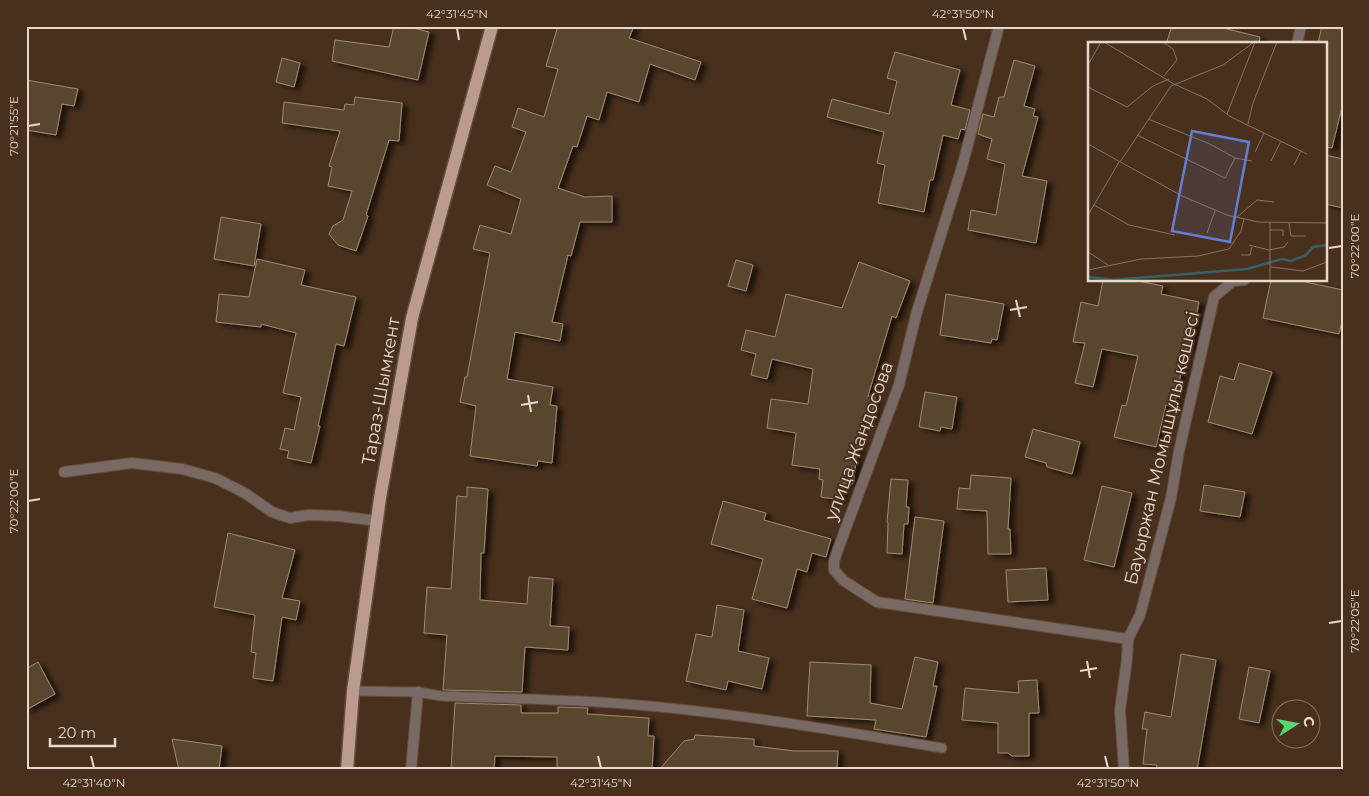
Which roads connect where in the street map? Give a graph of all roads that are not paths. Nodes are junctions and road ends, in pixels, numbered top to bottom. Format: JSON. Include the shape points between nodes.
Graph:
{"nodes":[{"id":1,"x":492,"y":26,"type":"edge"},
{"id":2,"x":998,"y":26,"type":"edge"},
{"id":3,"x":1301,"y":26,"type":"edge"},
{"id":4,"x":1298,"y":42,"type":"edge"},
{"id":5,"x":1234,"y":281,"type":"edge"},
{"id":6,"x":64,"y":472,"type":"dead end"},
{"id":7,"x":377,"y":521,"type":"junction"},
{"id":8,"x":1128,"y":639,"type":"junction"},
{"id":9,"x":353,"y":690,"type":"junction"},
{"id":10,"x":418,"y":692,"type":"junction"},
{"id":11,"x":942,"y":748,"type":"dead end"},
{"id":12,"x":347,"y":770,"type":"edge"},
{"id":13,"x":411,"y":770,"type":"edge"},
{"id":14,"x":1124,"y":770,"type":"edge"}],
"edges":[{"from":1,"to":7,"type":"main road","name":"Тараз-Шымкент","via":[[412,318]]},
{"from":2,"to":8,"type":"street","name":"улица Жандосова","via":[[962,167],[916,315],[899,386],[838,548],[834,570],[844,581],[877,602]]},
{"from":3,"to":4,"type":"street"},
{"from":5,"to":8,"type":"street","name":"Бауыржан Момышұлы көшесі","via":[[1214,297],[1171,498],[1140,615]]},
{"from":6,"to":7,"type":"street","via":[[132,463],[182,469],[215,478],[272,512],[290,518],[340,516]]},
{"from":7,"to":9,"type":"main road","name":"Тараз-Шымкент"},
{"from":8,"to":14,"type":"street","via":[[1120,710]]},
{"from":9,"to":10,"type":"lane"},
{"from":9,"to":12,"type":"main road","name":"Тараз-Шымкент"},
{"from":10,"to":11,"type":"lane","via":[[441,696],[598,702],[702,712]]},
{"from":10,"to":13,"type":"street"}]}
